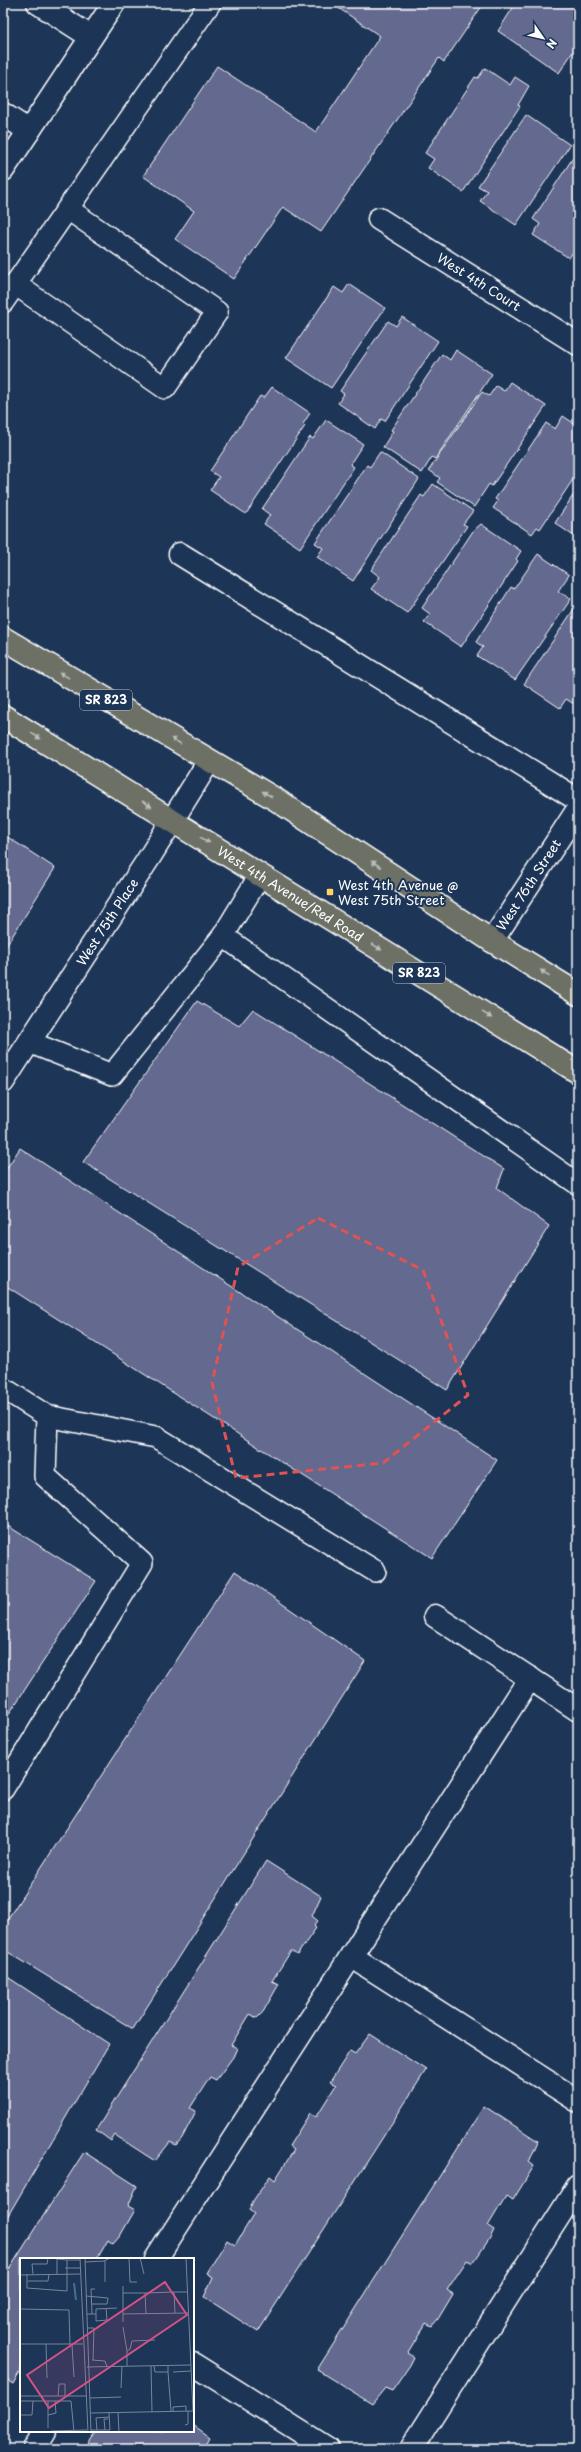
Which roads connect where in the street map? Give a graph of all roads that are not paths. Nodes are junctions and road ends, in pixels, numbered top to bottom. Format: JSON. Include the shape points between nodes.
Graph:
{"nodes":[{"id":1,"x":38,"y":3,"type":"edge"},
{"id":2,"x":114,"y":3,"type":"edge"},
{"id":3,"x":210,"y":3,"type":"edge"},
{"id":4,"x":91,"y":37,"type":"junction"},
{"id":5,"x":3,"y":114,"type":"edge"},
{"id":6,"x":29,"y":131,"type":"junction"},
{"id":7,"x":3,"y":170,"type":"edge"},
{"id":8,"x":68,"y":209,"type":"junction"},
{"id":9,"x":380,"y":219,"type":"dead end"},
{"id":10,"x":15,"y":284,"type":"junction"},
{"id":11,"x":3,"y":302,"type":"edge"},
{"id":12,"x":578,"y":344,"type":"edge"},
{"id":13,"x":180,"y":554,"type":"dead end"},
{"id":14,"x":3,"y":638,"type":"edge"},
{"id":15,"x":3,"y":716,"type":"edge"},
{"id":16,"x":209,"y":761,"type":"junction"},
{"id":17,"x":578,"y":800,"type":"edge"},
{"id":18,"x":578,"y":809,"type":"edge"},
{"id":19,"x":172,"y":820,"type":"junction"},
{"id":20,"x":260,"y":875,"type":"junction"},
{"id":21,"x":223,"y":936,"type":"junction"},
{"id":22,"x":492,"y":941,"type":"junction"},
{"id":23,"x":578,"y":994,"type":"edge"},
{"id":24,"x":29,"y":1042,"type":"junction"},
{"id":25,"x":578,"y":1072,"type":"edge"},
{"id":26,"x":3,"y":1082,"type":"edge"},
{"id":27,"x":578,"y":1184,"type":"edge"},
{"id":28,"x":3,"y":1388,"type":"edge"},
{"id":29,"x":47,"y":1416,"type":"junction"},
{"id":30,"x":375,"y":1571,"type":"dead end"},
{"id":31,"x":435,"y":1616,"type":"dead end"},
{"id":32,"x":530,"y":1678,"type":"junction"},
{"id":33,"x":578,"y":1710,"type":"edge"},
{"id":34,"x":3,"y":1789,"type":"edge"},
{"id":35,"x":351,"y":1956,"type":"junction"},
{"id":36,"x":578,"y":2101,"type":"edge"},
{"id":37,"x":578,"y":2186,"type":"edge"},
{"id":38,"x":157,"y":2258,"type":"edge"},
{"id":39,"x":194,"y":2365,"type":"edge"},
{"id":40,"x":44,"y":2432,"type":"edge"},
{"id":41,"x":34,"y":2449,"type":"edge"},
{"id":42,"x":328,"y":2449,"type":"edge"},
{"id":43,"x":411,"y":2449,"type":"edge"}],
"edges":[{"from":1,"to":4,"type":"street"},
{"from":2,"to":4,"type":"street"},
{"from":3,"to":8,"type":"lane"},
{"from":4,"to":6,"type":"street"},
{"from":5,"to":6,"type":"street"},
{"from":6,"to":7,"type":"street"},
{"from":8,"to":10,"type":"lane"},
{"from":8,"to":10,"type":"lane","via":[[217,312],[164,388]]},
{"from":9,"to":12,"type":"street","name":"West 4th Court"},
{"from":10,"to":11,"type":"lane"},
{"from":13,"to":17,"type":"street"},
{"from":16,"to":14,"type":"main road","number":"SR 823","one_way":true},
{"from":15,"to":19,"type":"main road","name":"West 4th Avenue/Red Road","number":"SR 823","one_way":true},
{"from":16,"to":19,"type":"street","name":"West 75th Place"},
{"from":22,"to":16,"type":"main road","number":"SR 823","one_way":true,"via":[[275,799]]},
{"from":18,"to":22,"type":"street","name":"West 76th Street"},
{"from":19,"to":20,"type":"main road","name":"West 4th Avenue/Red Road","number":"SR 823","one_way":true},
{"from":19,"to":24,"type":"street","name":"West 75th Place"},
{"from":20,"to":21,"type":"lane"},
{"from":20,"to":25,"type":"main road","name":"West 4th Avenue/Red Road","number":"SR 823","one_way":true},
{"from":21,"to":24,"type":"lane","via":[[112,1075]]},
{"from":21,"to":27,"type":"lane"},
{"from":23,"to":22,"type":"main road","number":"SR 823","one_way":true},
{"from":24,"to":26,"type":"street","name":"West 75th Place"},
{"from":28,"to":29,"type":"lane"},
{"from":29,"to":30,"type":"lane","via":[[156,1437]]},
{"from":29,"to":34,"type":"lane","via":[[45,1476],[142,1563]]},
{"from":31,"to":32,"type":"street"},
{"from":32,"to":33,"type":"street"},
{"from":32,"to":35,"type":"street"},
{"from":35,"to":36,"type":"street"},
{"from":35,"to":38,"type":"street"},
{"from":37,"to":43,"type":"street"},
{"from":39,"to":42,"type":"street"},
{"from":40,"to":41,"type":"street"}]}
